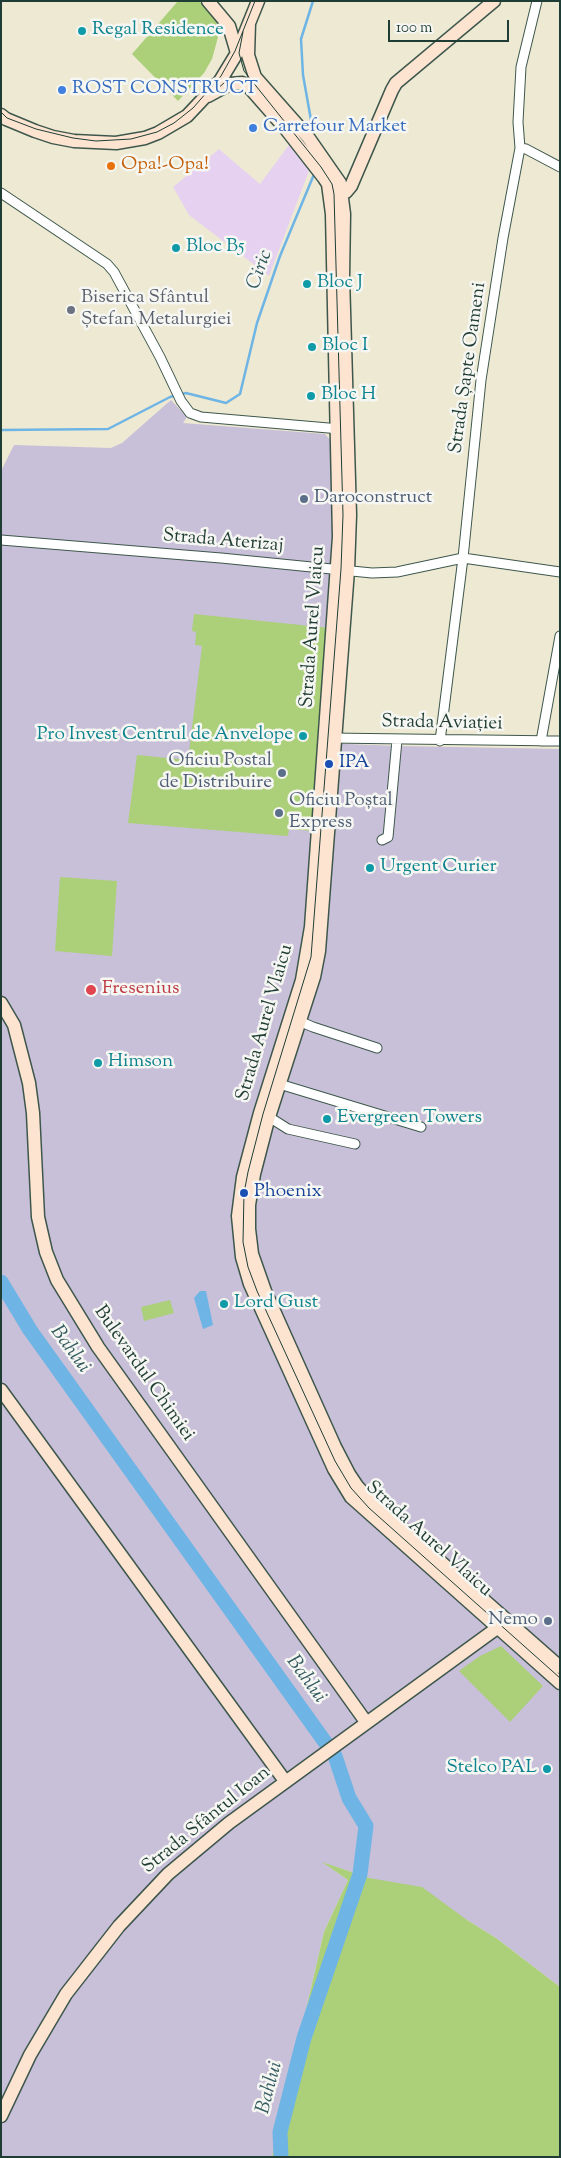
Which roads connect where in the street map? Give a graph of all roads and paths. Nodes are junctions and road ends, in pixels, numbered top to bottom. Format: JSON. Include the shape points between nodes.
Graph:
{"nodes":[{"id":1,"x":208,"y":1,"type":"edge"},
{"id":2,"x":258,"y":1,"type":"edge"},
{"id":3,"x":494,"y":1,"type":"edge"},
{"id":4,"x":537,"y":1,"type":"edge"},
{"id":5,"x":248,"y":25,"type":"junction"},
{"id":6,"x":229,"y":26,"type":"junction"},
{"id":7,"x":237,"y":53,"type":"junction"},
{"id":8,"x":208,"y":96,"type":"junction"},
{"id":9,"x":1,"y":115,"type":"edge"},
{"id":10,"x":520,"y":148,"type":"junction"},
{"id":11,"x":317,"y":158,"type":"junction"},
{"id":12,"x":560,"y":167,"type":"edge"},
{"id":13,"x":358,"y":170,"type":"junction"},
{"id":14,"x":329,"y":176,"type":"junction"},
{"id":15,"x":1,"y":193,"type":"edge"},
{"id":16,"x":336,"y":194,"type":"junction"},
{"id":17,"x":344,"y":226,"type":"junction"},
{"id":18,"x":342,"y":429,"type":"junction"},
{"id":19,"x":1,"y":540,"type":"edge"},
{"id":20,"x":462,"y":558,"type":"junction"},
{"id":21,"x":343,"y":570,"type":"junction"},
{"id":22,"x":560,"y":572,"type":"edge"},
{"id":23,"x":560,"y":636,"type":"edge"},
{"id":24,"x":330,"y":738,"type":"junction"},
{"id":25,"x":397,"y":740,"type":"junction"},
{"id":26,"x":440,"y":741,"type":"junction"},
{"id":27,"x":541,"y":741,"type":"junction"},
{"id":28,"x":560,"y":742,"type":"edge"},
{"id":29,"x":382,"y":840,"type":"dead end"},
{"id":30,"x":1,"y":1003,"type":"edge"},
{"id":31,"x":295,"y":1019,"type":"junction"},
{"id":32,"x":376,"y":1048,"type":"dead end"},
{"id":33,"x":275,"y":1083,"type":"junction"},
{"id":34,"x":269,"y":1117,"type":"junction"},
{"id":35,"x":421,"y":1127,"type":"dead end"},
{"id":36,"x":355,"y":1144,"type":"dead end"},
{"id":37,"x":1,"y":1390,"type":"edge"},
{"id":38,"x":501,"y":1622,"type":"junction"},
{"id":39,"x":560,"y":1668,"type":"edge"},
{"id":40,"x":560,"y":1683,"type":"edge"},
{"id":41,"x":366,"y":1722,"type":"junction"},
{"id":42,"x":284,"y":1781,"type":"junction"},
{"id":43,"x":1,"y":2116,"type":"edge"}],
"edges":[{"from":1,"to":6,"type":"main road"},
{"from":2,"to":5,"type":"main road"},
{"from":3,"to":13,"type":"main road","name":"Strada Aurel Vlaicu","via":[[396,83]]},
{"from":4,"to":10,"type":"street","name":"Strada Șapte Oameni","via":[[521,67]]},
{"from":5,"to":6,"type":"main road"},
{"from":5,"to":7,"type":"main road"},
{"from":5,"to":11,"type":"main road","name":"Strada Aurel Vlaicu","via":[[248,55],[255,77],[308,137]]},
{"from":6,"to":7,"type":"main road"},
{"from":7,"to":8,"type":"main road"},
{"from":8,"to":9,"type":"main road","via":[[167,129],[145,138],[116,143],[54,137]]},
{"from":8,"to":11,"type":"main road","name":"Strada Aurel Vlaicu","via":[[230,84],[242,83]]},
{"from":10,"to":12,"type":"street"},
{"from":10,"to":20,"type":"street","name":"Strada Șapte Oameni","via":[[481,380]]},
{"from":11,"to":14,"type":"main road","name":"Strada Aurel Vlaicu"},
{"from":13,"to":14,"type":"main road","via":[[346,180]]},
{"from":13,"to":16,"type":"main road","name":"Strada Aurel Vlaicu","via":[[346,192]]},
{"from":13,"to":17,"type":"main road","name":"Strada Aurel Vlaicu","via":[[358,183]]},
{"from":14,"to":16,"type":"main road","name":"Strada Aurel Vlaicu","via":[[328,184]]},
{"from":15,"to":18,"type":"street","via":[[107,264],[114,272],[190,413],[201,417]]},
{"from":16,"to":17,"type":"main road","name":"Strada Aurel Vlaicu"},
{"from":16,"to":18,"type":"main road","name":"Strada Aurel Vlaicu"},
{"from":17,"to":18,"type":"main road","name":"Strada Aurel Vlaicu"},
{"from":18,"to":21,"type":"main road","name":"Strada Aurel Vlaicu","via":[[350,515]]},
{"from":19,"to":21,"type":"street","name":"Strada Aterizaj"},
{"from":20,"to":21,"type":"street","name":"Strada Aterizaj","via":[[397,572]]},
{"from":20,"to":22,"type":"street","name":"Strada Aterizaj"},
{"from":20,"to":26,"type":"street","name":"Strada Șapte Oameni"},
{"from":21,"to":24,"type":"main road","name":"Strada Aurel Vlaicu"},
{"from":23,"to":27,"type":"street"},
{"from":24,"to":25,"type":"street","name":"Strada Aviației"},
{"from":24,"to":31,"type":"main road","name":"Strada Aurel Vlaicu","via":[[319,950],[314,977]]},
{"from":25,"to":26,"type":"street","name":"Strada Aviației"},
{"from":25,"to":29,"type":"street","via":[[388,837]]},
{"from":26,"to":27,"type":"street","name":"Strada Aviației"},
{"from":27,"to":28,"type":"street","name":"Strada Aviației"},
{"from":30,"to":41,"type":"main road","name":"Bulevardul Chimiei","via":[[14,1025],[29,1083],[38,1217],[57,1280],[98,1347]]},
{"from":31,"to":32,"type":"street"},
{"from":31,"to":33,"type":"main road","name":"Strada Aurel Vlaicu","via":[[284,1041]]},
{"from":33,"to":34,"type":"main road","name":"Strada Aurel Vlaicu"},
{"from":33,"to":35,"type":"street"},
{"from":33,"to":38,"type":"main road","name":"Strada Aurel Vlaicu","via":[[252,1140],[239,1196],[240,1247],[250,1284],[341,1483],[362,1509]]},
{"from":34,"to":36,"type":"street","via":[[288,1129]]},
{"from":34,"to":38,"type":"main road","name":"Strada Aurel Vlaicu","via":[[250,1193],[252,1254],[265,1291],[335,1447],[365,1495]]},
{"from":37,"to":42,"type":"main road"},
{"from":38,"to":39,"type":"main road","name":"Strada Aurel Vlaicu"},
{"from":38,"to":40,"type":"main road","name":"Strada Aurel Vlaicu"},
{"from":38,"to":41,"type":"main road","name":"Strada Sfântul Ioan"},
{"from":41,"to":42,"type":"main road","name":"Strada Sfântul Ioan"},
{"from":42,"to":43,"type":"main road","name":"Strada Sfântul Ioan","via":[[192,1852],[113,1933],[66,1994],[30,2055]]}]}
